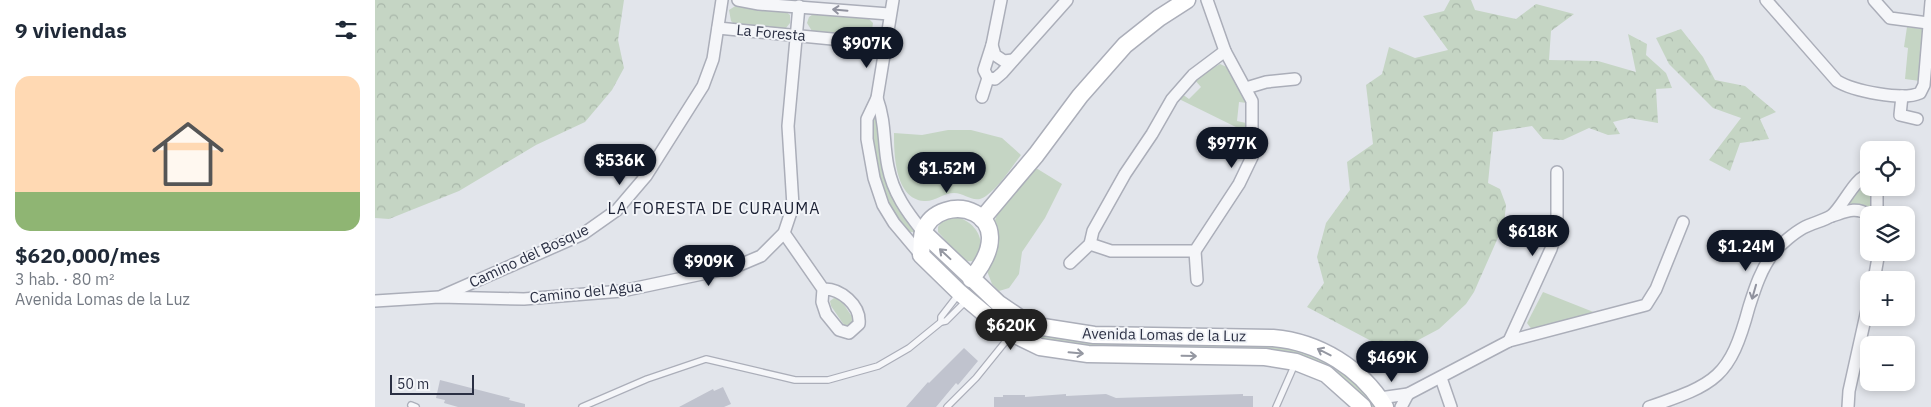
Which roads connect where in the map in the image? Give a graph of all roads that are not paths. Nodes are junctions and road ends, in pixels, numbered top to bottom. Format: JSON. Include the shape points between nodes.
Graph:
{"nodes":[{"id":1,"x":722,"y":0,"type":"edge"},
{"id":2,"x":738,"y":0,"type":"edge"},
{"id":3,"x":893,"y":0,"type":"edge"},
{"id":4,"x":1001,"y":0,"type":"edge"},
{"id":5,"x":1067,"y":0,"type":"edge"},
{"id":6,"x":1187,"y":0,"type":"edge"},
{"id":7,"x":1207,"y":0,"type":"edge"},
{"id":8,"x":1766,"y":0,"type":"edge"},
{"id":9,"x":1874,"y":0,"type":"edge"},
{"id":10,"x":1931,"y":2,"type":"edge"},
{"id":11,"x":799,"y":6,"type":"junction"},
{"id":12,"x":889,"y":14,"type":"junction"},
{"id":13,"x":1928,"y":23,"type":"junction"},
{"id":14,"x":718,"y":28,"type":"junction"},
{"id":15,"x":796,"y":35,"type":"junction"},
{"id":16,"x":884,"y":44,"type":"junction"},
{"id":17,"x":992,"y":45,"type":"junction"},
{"id":18,"x":1225,"y":51,"type":"junction"},
{"id":19,"x":1013,"y":60,"type":"junction"},
{"id":20,"x":988,"y":78,"type":"junction"},
{"id":21,"x":1295,"y":79,"type":"dead end"},
{"id":22,"x":1246,"y":88,"type":"junction"},
{"id":23,"x":1902,"y":96,"type":"junction"},
{"id":24,"x":982,"y":97,"type":"dead end"},
{"id":25,"x":877,"y":98,"type":"junction"},
{"id":26,"x":1917,"y":119,"type":"dead end"},
{"id":27,"x":1557,"y":172,"type":"dead end"},
{"id":28,"x":1860,"y":179,"type":"edge"},
{"id":29,"x":1860,"y":211,"type":"edge"},
{"id":30,"x":1832,"y":216,"type":"junction"},
{"id":31,"x":982,"y":219,"type":"junction"},
{"id":32,"x":1683,"y":222,"type":"dead end"},
{"id":33,"x":923,"y":232,"type":"junction"},
{"id":34,"x":783,"y":233,"type":"junction"},
{"id":35,"x":1090,"y":244,"type":"junction"},
{"id":36,"x":1195,"y":251,"type":"junction"},
{"id":37,"x":921,"y":255,"type":"junction"},
{"id":38,"x":1070,"y":263,"type":"dead end"},
{"id":39,"x":971,"y":279,"type":"junction"},
{"id":40,"x":1197,"y":280,"type":"dead end"},
{"id":41,"x":823,"y":289,"type":"dead end"},
{"id":42,"x":963,"y":296,"type":"junction"},
{"id":43,"x":439,"y":297,"type":"junction"},
{"id":44,"x":375,"y":301,"type":"edge"},
{"id":45,"x":941,"y":322,"type":"junction"},
{"id":46,"x":1863,"y":326,"type":"edge"},
{"id":47,"x":1012,"y":334,"type":"junction"},
{"id":48,"x":1509,"y":341,"type":"junction"},
{"id":49,"x":1295,"y":362,"type":"junction"},
{"id":50,"x":1441,"y":378,"type":"junction"},
{"id":51,"x":1408,"y":394,"type":"junction"},
{"id":52,"x":1383,"y":402,"type":"edge"},
{"id":53,"x":582,"y":407,"type":"edge"},
{"id":54,"x":947,"y":407,"type":"edge"},
{"id":55,"x":1276,"y":407,"type":"edge"},
{"id":56,"x":1363,"y":407,"type":"edge"},
{"id":57,"x":1401,"y":407,"type":"edge"},
{"id":58,"x":1451,"y":407,"type":"edge"},
{"id":59,"x":1649,"y":407,"type":"edge"},
{"id":60,"x":1848,"y":407,"type":"edge"}],
"edges":[{"from":1,"to":14,"type":"street","name":"Camino del Bosque"},
{"from":2,"to":11,"type":"street","name":"La Foresta"},
{"from":3,"to":12,"type":"street","name":"Avenida Lomas de la Luz"},
{"from":4,"to":17,"type":"street"},
{"from":5,"to":19,"type":"street"},
{"from":6,"to":31,"type":"street","via":[[1125,45]]},
{"from":7,"to":18,"type":"street"},
{"from":8,"to":23,"type":"street","via":[[1837,81],[1846,86]]},
{"from":9,"to":13,"type":"street","via":[[1890,18]]},
{"from":10,"to":13,"type":"street"},
{"from":12,"to":11,"type":"street","name":"La Foresta","one_way":true},
{"from":11,"to":15,"type":"street","name":"Camino del Agua"},
{"from":12,"to":16,"type":"street","name":"Avenida Lomas de la Luz"},
{"from":13,"to":23,"type":"street","via":[[1925,85],[1920,93]]},
{"from":14,"to":15,"type":"street","name":"La Foresta"},
{"from":14,"to":43,"type":"street","name":"Camino del Bosque","via":[[713,59],[703,86],[646,176],[617,210],[583,234]]},
{"from":15,"to":16,"type":"street","name":"La Foresta"},
{"from":15,"to":34,"type":"street","name":"Camino del Agua","via":[[787,126],[793,206]]},
{"from":16,"to":25,"type":"street","name":"Avenida Lomas de la Luz"},
{"from":17,"to":19,"type":"street","via":[[995,55],[1004,61]]},
{"from":17,"to":20,"type":"street","via":[[984,70]]},
{"from":18,"to":22,"type":"street"},
{"from":18,"to":35,"type":"street","via":[[1193,76],[1172,99],[1125,174],[1093,231]]},
{"from":19,"to":20,"type":"street","via":[[995,79]]},
{"from":20,"to":24,"type":"street"},
{"from":21,"to":22,"type":"street"},
{"from":22,"to":36,"type":"street","via":[[1252,101],[1252,157],[1239,184]]},
{"from":23,"to":26,"type":"street","via":[[1900,115]]},
{"from":25,"to":33,"type":"street","name":"Avenida Lomas de la Luz","via":[[884,119],[888,167],[895,191]]},
{"from":25,"to":37,"type":"street","name":"Avenida Lomas de la Luz","via":[[867,118],[867,140],[874,178],[883,205]]},
{"from":27,"to":48,"type":"street","via":[[1557,230]]},
{"from":28,"to":30,"type":"street"},
{"from":29,"to":30,"type":"street","via":[[1852,209]]},
{"from":30,"to":59,"type":"street","one_way":true,"via":[[1802,229],[1775,251],[1757,279],[1741,338],[1722,371],[1707,385]]},
{"from":31,"to":33,"type":"street","via":[[971,211],[949,209],[939,214]]},
{"from":31,"to":39,"type":"street","via":[[991,240],[989,252]]},
{"from":32,"to":48,"type":"street","via":[[1656,289],[1646,305]]},
{"from":33,"to":37,"type":"street"},
{"from":39,"to":33,"type":"street","name":"Avenida Lomas de la Luz","one_way":true},
{"from":34,"to":41,"type":"street"},
{"from":34,"to":43,"type":"street","name":"Camino del Agua","via":[[761,256],[749,263],[622,291],[524,299]]},
{"from":35,"to":36,"type":"street","via":[[1111,251]]},
{"from":35,"to":38,"type":"street"},
{"from":36,"to":40,"type":"street"},
{"from":37,"to":42,"type":"street","name":"Avenida Lomas de la Luz"},
{"from":52,"to":39,"type":"street","name":"Avenida Lomas de la Luz","one_way":true,"via":[[1341,362],[1298,341],[1094,335],[1043,328],[999,304]]},
{"from":42,"to":45,"type":"lane","via":[[946,321]]},
{"from":42,"to":45,"type":"lane","via":[[941,317]]},
{"from":42,"to":47,"type":"street","name":"Avenida Lomas de la Luz"},
{"from":43,"to":44,"type":"street","name":"Camino del Agua"},
{"from":45,"to":53,"type":"lane","via":[[909,348],[878,366],[828,380],[795,380],[706,359],[647,379]]},
{"from":46,"to":60,"type":"street"},
{"from":47,"to":49,"type":"street","name":"Avenida Lomas de la Luz","one_way":true,"via":[[1040,347],[1063,352],[1265,357]]},
{"from":47,"to":54,"type":"lane"},
{"from":48,"to":50,"type":"street"},
{"from":49,"to":55,"type":"lane"},
{"from":49,"to":56,"type":"street","name":"Avenida Lomas de la Luz","via":[[1326,374]]},
{"from":50,"to":51,"type":"street"},
{"from":50,"to":58,"type":"street"},
{"from":51,"to":52,"type":"street"},
{"from":51,"to":57,"type":"street"}]}
